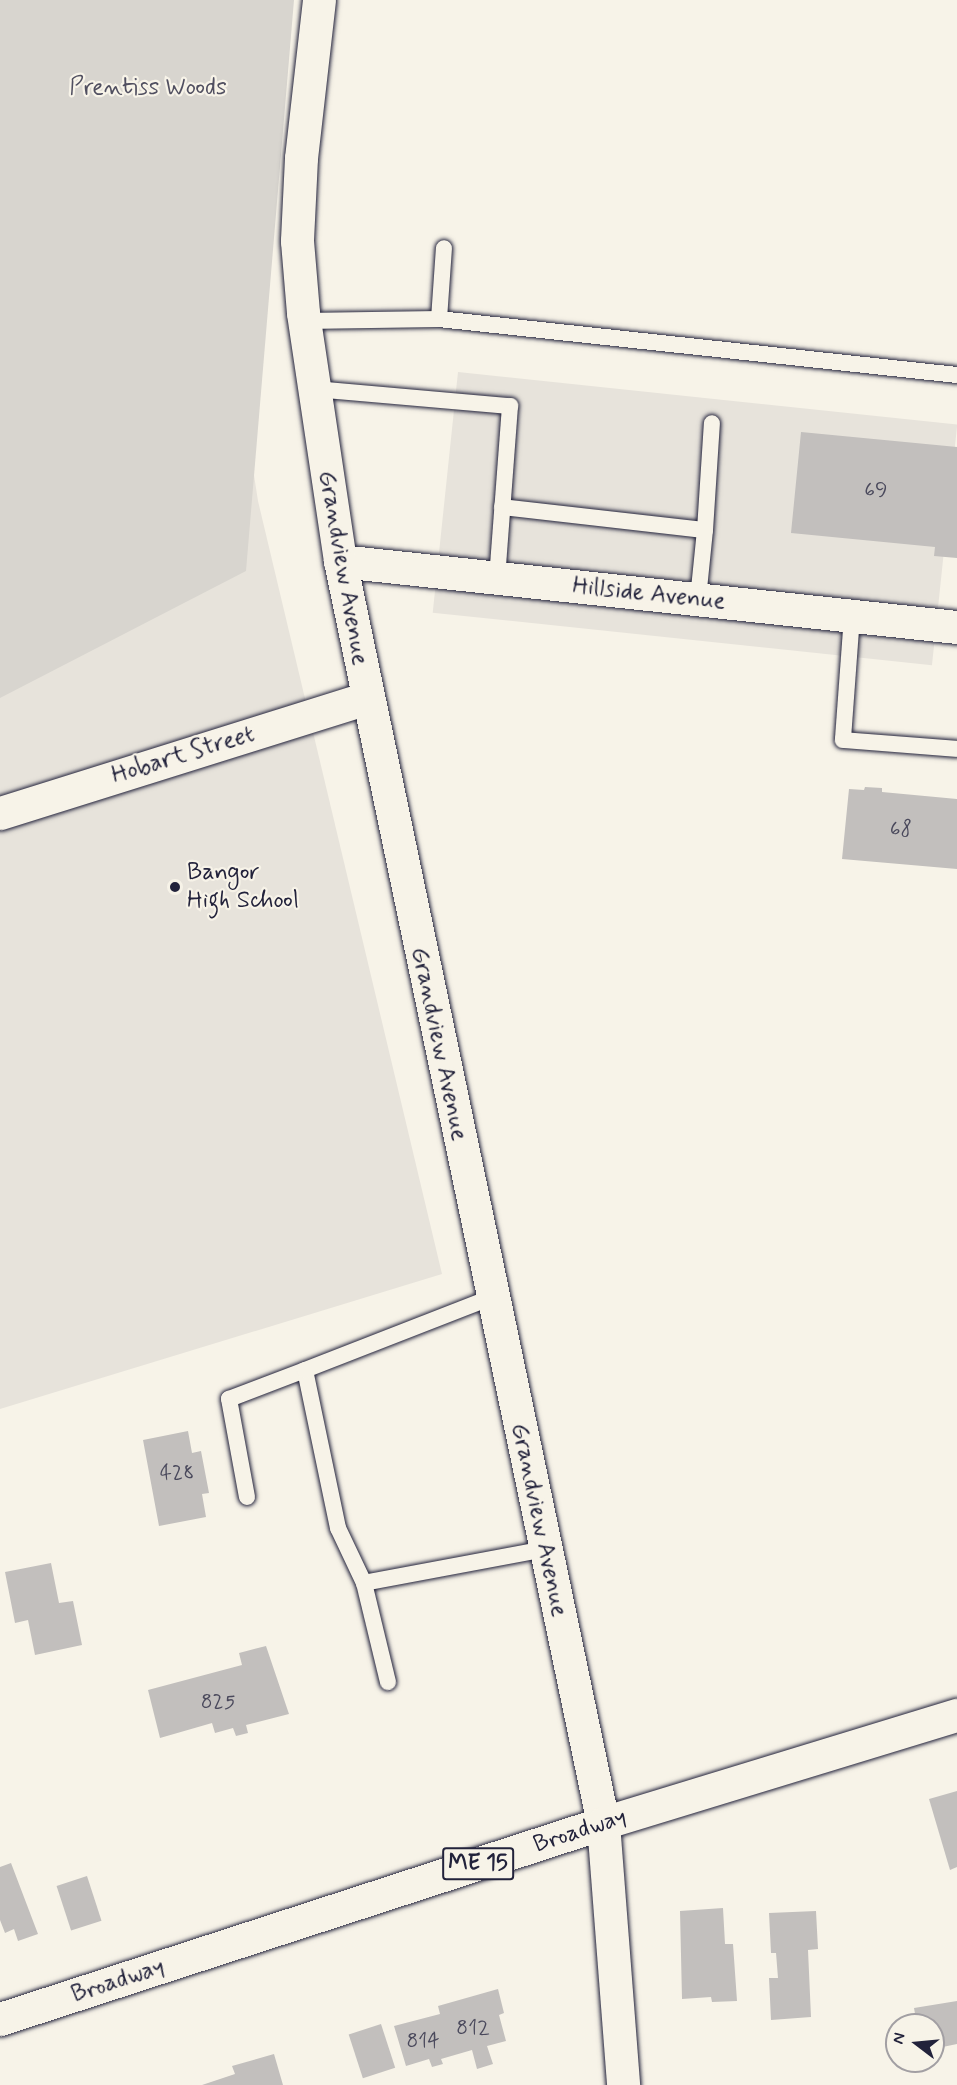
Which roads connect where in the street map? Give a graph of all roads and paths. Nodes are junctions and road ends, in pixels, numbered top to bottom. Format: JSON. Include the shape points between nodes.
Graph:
{"nodes":[{"id":1,"x":319,"y":0,"type":"edge"},
{"id":2,"x":444,"y":248,"type":"dead end"},
{"id":3,"x":439,"y":319,"type":"junction"},
{"id":4,"x":304,"y":321,"type":"junction"},
{"id":5,"x":957,"y":375,"type":"edge"},
{"id":6,"x":314,"y":389,"type":"junction"},
{"id":7,"x":712,"y":423,"type":"dead end"},
{"id":8,"x":502,"y":507,"type":"junction"},
{"id":9,"x":705,"y":530,"type":"junction"},
{"id":10,"x":340,"y":561,"type":"junction"},
{"id":11,"x":497,"y":578,"type":"junction"},
{"id":12,"x":698,"y":599,"type":"junction"},
{"id":13,"x":852,"y":616,"type":"junction"},
{"id":14,"x":957,"y":627,"type":"edge"},
{"id":15,"x":366,"y":698,"type":"junction"},
{"id":16,"x":957,"y":749,"type":"edge"},
{"id":17,"x":0,"y":813,"type":"edge"},
{"id":18,"x":492,"y":1297,"type":"junction"},
{"id":19,"x":305,"y":1370,"type":"junction"},
{"id":20,"x":247,"y":1497,"type":"dead end"},
{"id":21,"x":545,"y":1549,"type":"junction"},
{"id":22,"x":364,"y":1583,"type":"junction"},
{"id":23,"x":388,"y":1682,"type":"dead end"},
{"id":24,"x":957,"y":1715,"type":"edge"},
{"id":25,"x":603,"y":1823,"type":"junction"},
{"id":26,"x":0,"y":2019,"type":"edge"},
{"id":27,"x":623,"y":2085,"type":"edge"}],
"edges":[{"from":1,"to":4,"type":"street","name":"Grandview Avenue","via":[[301,158],[297,241]]},
{"from":2,"to":3,"type":"lane"},
{"from":3,"to":4,"type":"lane"},
{"from":3,"to":5,"type":"lane"},
{"from":4,"to":6,"type":"street","name":"Grandview Avenue"},
{"from":6,"to":8,"type":"lane","via":[[510,406]]},
{"from":6,"to":10,"type":"street","name":"Grandview Avenue"},
{"from":7,"to":9,"type":"lane"},
{"from":8,"to":9,"type":"lane"},
{"from":8,"to":11,"type":"lane"},
{"from":9,"to":12,"type":"lane"},
{"from":10,"to":11,"type":"street","name":"Hillside Avenue"},
{"from":10,"to":15,"type":"street","name":"Grandview Avenue"},
{"from":11,"to":12,"type":"street","name":"Hillside Avenue"},
{"from":12,"to":13,"type":"street","name":"Hillside Avenue"},
{"from":13,"to":14,"type":"street","name":"Hillside Avenue"},
{"from":13,"to":16,"type":"lane","via":[[843,740]]},
{"from":15,"to":17,"type":"street","name":"Hobart Street"},
{"from":15,"to":18,"type":"street","name":"Grandview Avenue"},
{"from":18,"to":19,"type":"lane"},
{"from":18,"to":21,"type":"street","name":"Grandview Avenue"},
{"from":19,"to":20,"type":"lane","via":[[229,1399]]},
{"from":19,"to":22,"type":"lane","via":[[338,1528]]},
{"from":21,"to":22,"type":"lane"},
{"from":21,"to":25,"type":"street","name":"Grandview Avenue"},
{"from":22,"to":23,"type":"lane"},
{"from":24,"to":25,"type":"street","name":"Broadway","number":"ME 15"},
{"from":25,"to":26,"type":"street","name":"Broadway","number":"ME 15"},
{"from":25,"to":27,"type":"street","name":"Grandview Avenue"}]}
